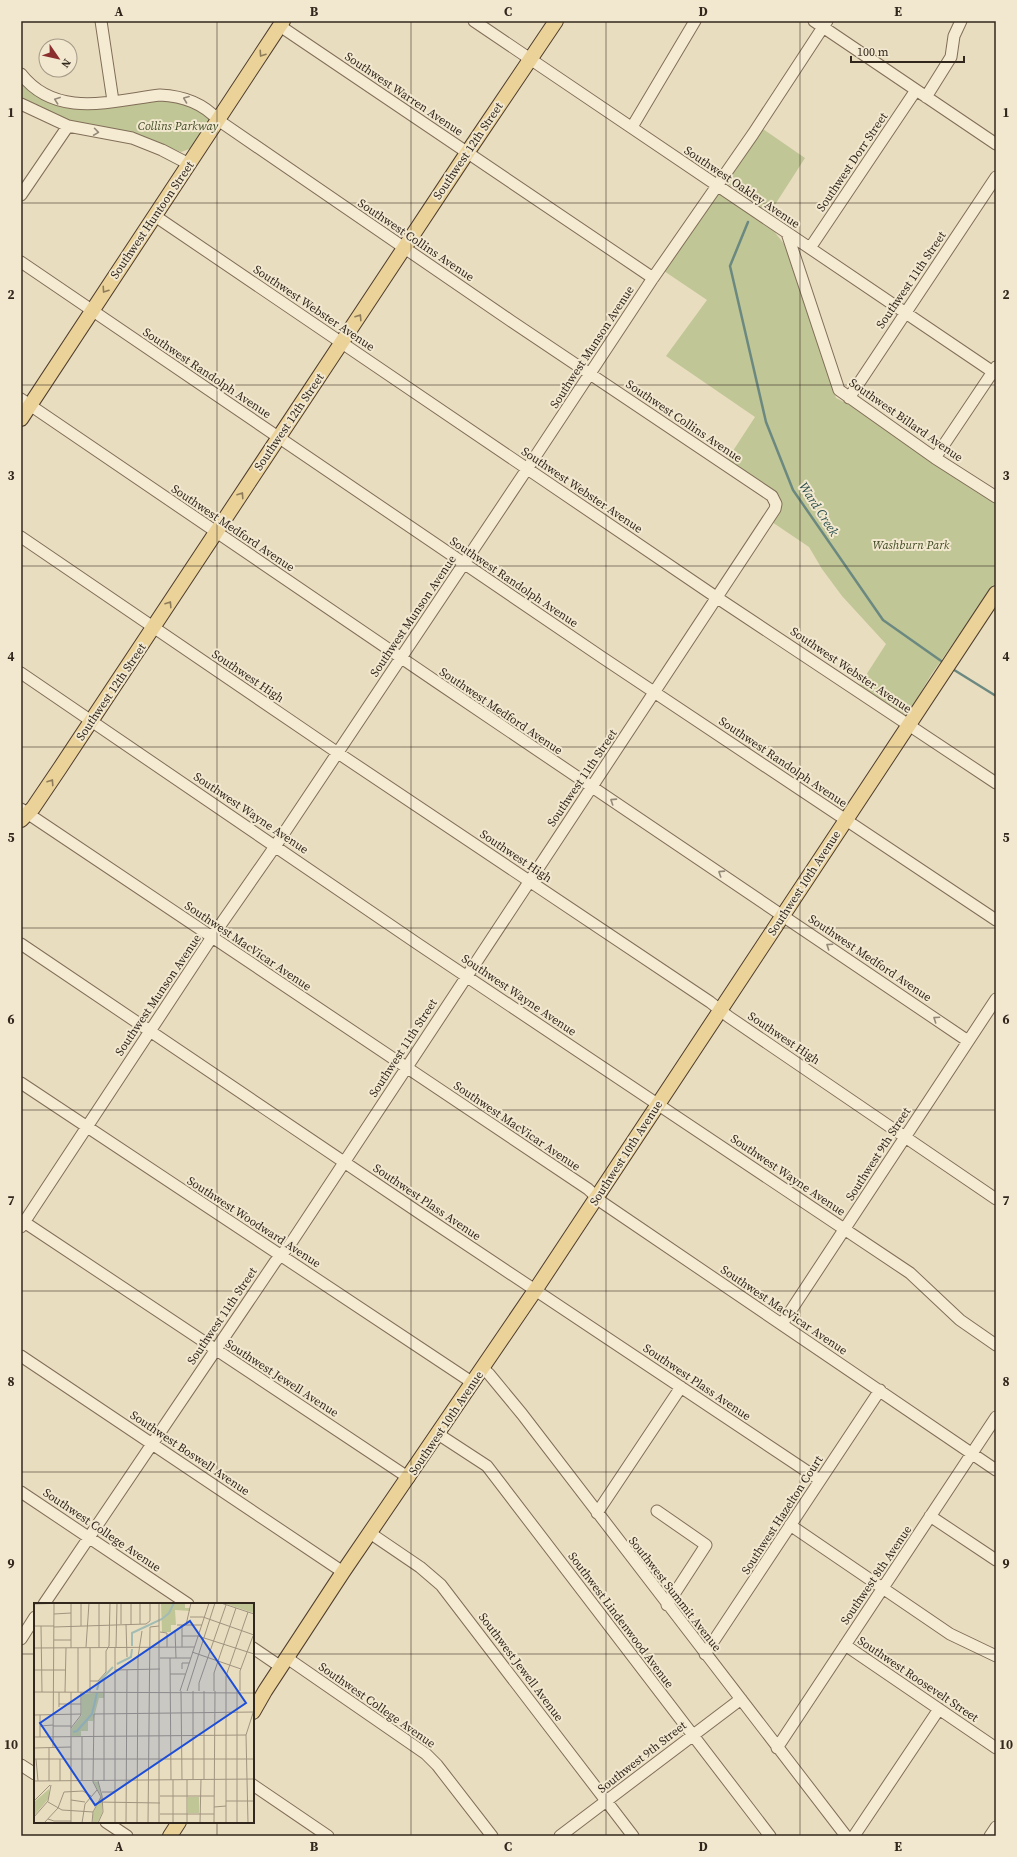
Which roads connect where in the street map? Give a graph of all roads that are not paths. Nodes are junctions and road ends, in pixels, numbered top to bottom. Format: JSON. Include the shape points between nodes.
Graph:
{"nodes":[{"id":1,"x":101,"y":21,"type":"edge"},
{"id":2,"x":474,"y":21,"type":"edge"},
{"id":3,"x":556,"y":21,"type":"edge"},
{"id":4,"x":695,"y":21,"type":"edge"},
{"id":5,"x":961,"y":21,"type":"edge"},
{"id":6,"x":282,"y":23,"type":"edge"},
{"id":7,"x":822,"y":23,"type":"edge"},
{"id":8,"x":530,"y":59,"type":"junction"},
{"id":9,"x":21,"y":74,"type":"edge"},
{"id":10,"x":916,"y":90,"type":"junction"},
{"id":11,"x":926,"y":97,"type":"junction"},
{"id":12,"x":112,"y":101,"type":"junction"},
{"id":13,"x":21,"y":104,"type":"edge"},
{"id":14,"x":218,"y":120,"type":"junction"},
{"id":15,"x":68,"y":126,"type":"junction"},
{"id":16,"x":632,"y":127,"type":"junction"},
{"id":17,"x":996,"y":144,"type":"edge"},
{"id":18,"x":467,"y":152,"type":"junction"},
{"id":19,"x":189,"y":164,"type":"junction"},
{"id":20,"x":996,"y":177,"type":"edge"},
{"id":21,"x":718,"y":186,"type":"junction"},
{"id":22,"x":21,"y":195,"type":"edge"},
{"id":23,"x":154,"y":216,"type":"junction"},
{"id":24,"x":787,"y":233,"type":"junction"},
{"id":25,"x":404,"y":248,"type":"junction"},
{"id":26,"x":810,"y":248,"type":"junction"},
{"id":27,"x":21,"y":262,"type":"edge"},
{"id":28,"x":653,"y":278,"type":"junction"},
{"id":29,"x":92,"y":310,"type":"junction"},
{"id":30,"x":905,"y":313,"type":"junction"},
{"id":31,"x":342,"y":342,"type":"junction"},
{"id":32,"x":995,"y":370,"type":"edge"},
{"id":33,"x":590,"y":374,"type":"junction"},
{"id":34,"x":849,"y":398,"type":"junction"},
{"id":35,"x":26,"y":402,"type":"edge"},
{"id":36,"x":21,"y":419,"type":"edge"},
{"id":37,"x":279,"y":438,"type":"junction"},
{"id":38,"x":935,"y":458,"type":"junction"},
{"id":39,"x":527,"y":469,"type":"junction"},
{"id":40,"x":996,"y":497,"type":"edge"},
{"id":41,"x":776,"y":502,"type":"joint"},
{"id":42,"x":217,"y":533,"type":"junction"},
{"id":43,"x":21,"y":537,"type":"edge"},
{"id":44,"x":464,"y":564,"type":"junction"},
{"id":45,"x":716,"y":597,"type":"junction"},
{"id":46,"x":994,"y":601,"type":"edge"},
{"id":47,"x":154,"y":628,"type":"junction"},
{"id":48,"x":400,"y":658,"type":"junction"},
{"id":49,"x":21,"y":673,"type":"edge"},
{"id":50,"x":654,"y":692,"type":"junction"},
{"id":51,"x":91,"y":721,"type":"junction"},
{"id":52,"x":908,"y":724,"type":"junction"},
{"id":53,"x":338,"y":752,"type":"junction"},
{"id":54,"x":996,"y":783,"type":"edge"},
{"id":55,"x":591,"y":787,"type":"junction"},
{"id":56,"x":23,"y":814,"type":"edge"},
{"id":57,"x":846,"y":819,"type":"junction"},
{"id":58,"x":276,"y":845,"type":"junction"},
{"id":59,"x":529,"y":881,"type":"junction"},
{"id":60,"x":783,"y":915,"type":"junction"},
{"id":61,"x":996,"y":920,"type":"edge"},
{"id":62,"x":212,"y":937,"type":"junction"},
{"id":63,"x":21,"y":944,"type":"edge"},
{"id":64,"x":466,"y":976,"type":"junction"},
{"id":65,"x":996,"y":999,"type":"edge"},
{"id":66,"x":720,"y":1010,"type":"junction"},
{"id":67,"x":150,"y":1031,"type":"junction"},
{"id":68,"x":968,"y":1041,"type":"junction"},
{"id":69,"x":406,"y":1067,"type":"junction"},
{"id":70,"x":21,"y":1083,"type":"edge"},
{"id":71,"x":658,"y":1104,"type":"junction"},
{"id":72,"x":86,"y":1127,"type":"junction"},
{"id":73,"x":906,"y":1136,"type":"junction"},
{"id":74,"x":344,"y":1161,"type":"junction"},
{"id":75,"x":597,"y":1197,"type":"junction"},
{"id":76,"x":996,"y":1199,"type":"edge"},
{"id":77,"x":22,"y":1223,"type":"edge"},
{"id":78,"x":844,"y":1229,"type":"junction"},
{"id":79,"x":281,"y":1255,"type":"junction"},
{"id":80,"x":536,"y":1289,"type":"junction"},
{"id":81,"x":782,"y":1324,"type":"junction"},
{"id":82,"x":996,"y":1345,"type":"edge"},
{"id":83,"x":215,"y":1350,"type":"junction"},
{"id":84,"x":21,"y":1356,"type":"edge"},
{"id":85,"x":483,"y":1369,"type":"junction"},
{"id":86,"x":473,"y":1383,"type":"junction"},
{"id":87,"x":681,"y":1387,"type":"junction"},
{"id":88,"x":880,"y":1390,"type":"junction"},
{"id":89,"x":996,"y":1417,"type":"edge"},
{"id":90,"x":438,"y":1434,"type":"junction"},
{"id":91,"x":151,"y":1443,"type":"junction"},
{"id":92,"x":972,"y":1453,"type":"junction"},
{"id":93,"x":996,"y":1470,"type":"edge"},
{"id":94,"x":408,"y":1478,"type":"junction"},
{"id":95,"x":820,"y":1480,"type":"junction"},
{"id":96,"x":21,"y":1492,"type":"edge"},
{"id":97,"x":657,"y":1511,"type":"dead end"},
{"id":98,"x":597,"y":1513,"type":"junction"},
{"id":99,"x":930,"y":1516,"type":"junction"},
{"id":100,"x":790,"y":1525,"type":"junction"},
{"id":101,"x":370,"y":1533,"type":"junction"},
{"id":102,"x":89,"y":1537,"type":"junction"},
{"id":103,"x":996,"y":1560,"type":"edge"},
{"id":104,"x":343,"y":1572,"type":"junction"},
{"id":105,"x":883,"y":1589,"type":"junction"},
{"id":106,"x":45,"y":1603,"type":"edge"},
{"id":107,"x":187,"y":1603,"type":"edge"},
{"id":108,"x":667,"y":1605,"type":"junction"},
{"id":109,"x":34,"y":1619,"type":"edge"},
{"id":110,"x":26,"y":1634,"type":"edge"},
{"id":111,"x":845,"y":1645,"type":"junction"},
{"id":112,"x":254,"y":1648,"type":"edge"},
{"id":113,"x":706,"y":1654,"type":"junction"},
{"id":114,"x":996,"y":1656,"type":"edge"},
{"id":115,"x":284,"y":1662,"type":"junction"},
{"id":116,"x":741,"y":1699,"type":"junction"},
{"id":117,"x":939,"y":1709,"type":"junction"},
{"id":118,"x":254,"y":1710,"type":"edge"},
{"id":119,"x":692,"y":1734,"type":"junction"},
{"id":120,"x":777,"y":1748,"type":"junction"},
{"id":121,"x":996,"y":1748,"type":"edge"},
{"id":122,"x":21,"y":1765,"type":"edge"},
{"id":123,"x":34,"y":1773,"type":"edge"},
{"id":124,"x":254,"y":1786,"type":"edge"},
{"id":125,"x":606,"y":1801,"type":"junction"},
{"id":126,"x":108,"y":1823,"type":"edge"},
{"id":127,"x":178,"y":1823,"type":"edge"},
{"id":128,"x":996,"y":1827,"type":"edge"},
{"id":129,"x":127,"y":1836,"type":"edge"},
{"id":130,"x":170,"y":1836,"type":"edge"},
{"id":131,"x":328,"y":1836,"type":"edge"},
{"id":132,"x":492,"y":1836,"type":"edge"},
{"id":133,"x":560,"y":1836,"type":"edge"},
{"id":134,"x":632,"y":1836,"type":"edge"},
{"id":135,"x":770,"y":1836,"type":"edge"},
{"id":136,"x":846,"y":1836,"type":"edge"},
{"id":137,"x":854,"y":1836,"type":"edge"},
{"id":138,"x":990,"y":1836,"type":"edge"}],
"edges":[{"from":1,"to":12,"type":"street"},
{"from":2,"to":8,"type":"street","name":"Southwest Oakley Avenue"},
{"from":3,"to":8,"type":"main road","name":"Southwest 12th Street"},
{"from":4,"to":16,"type":"street"},
{"from":5,"to":11,"type":"street","via":[[955,31],[951,57]]},
{"from":6,"to":14,"type":"main road","name":"Southwest Huntoon Street","one_way":true},
{"from":6,"to":18,"type":"street","name":"Southwest Warren Avenue"},
{"from":7,"to":10,"type":"street"},
{"from":7,"to":21,"type":"street","name":"Southwest Munson Avenue"},
{"from":8,"to":16,"type":"street","name":"Southwest Oakley Avenue"},
{"from":8,"to":18,"type":"main road","name":"Southwest 12th Street"},
{"from":12,"to":9,"type":"street","name":"Southwest Collins Avenue","one_way":true,"via":[[66,103],[34,88]]},
{"from":10,"to":11,"type":"street"},
{"from":10,"to":26,"type":"street","name":"Southwest Dorr Street"},
{"from":11,"to":17,"type":"street"},
{"from":14,"to":12,"type":"street","name":"Southwest Collins Avenue","one_way":true,"via":[[204,108],[176,96],[160,95]]},
{"from":13,"to":15,"type":"street"},
{"from":14,"to":19,"type":"main road","name":"Southwest Huntoon Street"},
{"from":14,"to":25,"type":"street","name":"Southwest Collins Avenue"},
{"from":15,"to":19,"type":"street","one_way":true,"via":[[132,138]]},
{"from":15,"to":22,"type":"street"},
{"from":16,"to":21,"type":"street","name":"Southwest Oakley Avenue"},
{"from":18,"to":25,"type":"main road","name":"Southwest 12th Street"},
{"from":18,"to":28,"type":"street","name":"Southwest Warren Avenue"},
{"from":19,"to":23,"type":"main road","name":"Southwest Huntoon Street"},
{"from":20,"to":30,"type":"street","name":"Southwest 11th Street"},
{"from":21,"to":24,"type":"street","name":"Southwest Oakley Avenue"},
{"from":21,"to":28,"type":"street","name":"Southwest Munson Avenue"},
{"from":23,"to":29,"type":"main road","name":"Southwest Huntoon Street","one_way":true},
{"from":23,"to":31,"type":"street","name":"Southwest Webster Avenue"},
{"from":24,"to":26,"type":"street","name":"Southwest Oakley Avenue"},
{"from":24,"to":34,"type":"street","name":"Southwest Billard Avenue","via":[[836,386]]},
{"from":31,"to":25,"type":"main road","name":"Southwest 12th Street","one_way":true},
{"from":25,"to":33,"type":"street","name":"Southwest Collins Avenue"},
{"from":26,"to":30,"type":"street","name":"Southwest Oakley Avenue"},
{"from":27,"to":29,"type":"street","name":"Southwest Randolph Avenue"},
{"from":28,"to":33,"type":"street","name":"Southwest Munson Avenue"},
{"from":29,"to":35,"type":"main road","name":"Southwest Huntoon Street"},
{"from":29,"to":37,"type":"street","name":"Southwest Randolph Avenue"},
{"from":30,"to":32,"type":"street","name":"Southwest Oakley Avenue"},
{"from":30,"to":34,"type":"street","name":"Southwest 11th Street"},
{"from":31,"to":37,"type":"main road","name":"Southwest 12th Street"},
{"from":31,"to":39,"type":"street","name":"Southwest Webster Avenue"},
{"from":32,"to":38,"type":"street"},
{"from":33,"to":39,"type":"street","name":"Southwest Munson Avenue"},
{"from":33,"to":41,"type":"street","name":"Southwest Collins Avenue","via":[[772,496]]},
{"from":34,"to":38,"type":"street","name":"Southwest Billard Avenue"},
{"from":35,"to":36,"type":"main road","name":"Southwest Huntoon Street"},
{"from":35,"to":42,"type":"street","name":"Southwest Medford Avenue"},
{"from":42,"to":37,"type":"main road","name":"Southwest 12th Street","one_way":true},
{"from":37,"to":44,"type":"street","name":"Southwest Randolph Avenue"},
{"from":38,"to":40,"type":"street","name":"Southwest Billard Avenue"},
{"from":39,"to":44,"type":"street","name":"Southwest Munson Avenue"},
{"from":39,"to":45,"type":"street","name":"Southwest Webster Avenue"},
{"from":41,"to":45,"type":"street","name":"Southwest 11th Street","via":[[775,509]]},
{"from":47,"to":42,"type":"main road","name":"Southwest 12th Street","one_way":true},
{"from":42,"to":48,"type":"street","name":"Southwest Medford Avenue"},
{"from":43,"to":47,"type":"street","name":"Southwest High"},
{"from":44,"to":48,"type":"street","name":"Southwest Munson Avenue"},
{"from":44,"to":50,"type":"street","name":"Southwest Randolph Avenue"},
{"from":45,"to":50,"type":"street","name":"Southwest 11th Street"},
{"from":45,"to":52,"type":"street","name":"Southwest Webster Avenue"},
{"from":46,"to":52,"type":"main road","name":"Southwest 10th Avenue"},
{"from":47,"to":51,"type":"main road","name":"Southwest 12th Street"},
{"from":47,"to":53,"type":"street","name":"Southwest High"},
{"from":48,"to":53,"type":"street","name":"Southwest Munson Avenue"},
{"from":48,"to":55,"type":"street","name":"Southwest Medford Avenue"},
{"from":49,"to":51,"type":"street","name":"Southwest Wayne Avenue"},
{"from":50,"to":55,"type":"street","name":"Southwest 11th Street"},
{"from":50,"to":57,"type":"street","name":"Southwest Randolph Avenue"},
{"from":56,"to":51,"type":"main road","name":"Southwest 12th Street","one_way":true},
{"from":51,"to":58,"type":"street","name":"Southwest Wayne Avenue"},
{"from":52,"to":54,"type":"street","name":"Southwest Webster Avenue"},
{"from":52,"to":57,"type":"main road","name":"Southwest 10th Avenue"},
{"from":53,"to":58,"type":"street","name":"Southwest Munson Avenue"},
{"from":53,"to":59,"type":"street","name":"Southwest High"},
{"from":55,"to":59,"type":"street","name":"Southwest 11th Street"},
{"from":60,"to":55,"type":"street","name":"Southwest Medford Avenue","one_way":true},
{"from":56,"to":62,"type":"street","name":"Southwest MacVicar Avenue"},
{"from":57,"to":60,"type":"main road","name":"Southwest 10th Avenue"},
{"from":57,"to":61,"type":"street","name":"Southwest Randolph Avenue"},
{"from":58,"to":62,"type":"street","name":"Southwest Munson Avenue"},
{"from":58,"to":64,"type":"street","name":"Southwest Wayne Avenue"},
{"from":59,"to":64,"type":"street","name":"Southwest 11th Street"},
{"from":59,"to":66,"type":"street","name":"Southwest High"},
{"from":60,"to":66,"type":"main road","name":"Southwest 10th Avenue"},
{"from":68,"to":60,"type":"street","name":"Southwest Medford Avenue","one_way":true},
{"from":62,"to":67,"type":"street","name":"Southwest Munson Avenue"},
{"from":62,"to":69,"type":"street","name":"Southwest MacVicar Avenue"},
{"from":63,"to":67,"type":"street","name":"Southwest Plass Avenue"},
{"from":64,"to":69,"type":"street","name":"Southwest 11th Street"},
{"from":64,"to":71,"type":"street","name":"Southwest Wayne Avenue"},
{"from":65,"to":68,"type":"street","name":"Southwest 9th Street"},
{"from":66,"to":71,"type":"main road","name":"Southwest 10th Avenue"},
{"from":66,"to":73,"type":"street","name":"Southwest High"},
{"from":67,"to":72,"type":"street","name":"Southwest Munson Avenue"},
{"from":67,"to":74,"type":"street","name":"Southwest Plass Avenue"},
{"from":68,"to":73,"type":"street","name":"Southwest 9th Street"},
{"from":69,"to":74,"type":"street","name":"Southwest 11th Street"},
{"from":69,"to":75,"type":"street","name":"Southwest MacVicar Avenue"},
{"from":70,"to":72,"type":"street","name":"Southwest Woodward Avenue"},
{"from":71,"to":75,"type":"main road","name":"Southwest 10th Avenue"},
{"from":71,"to":78,"type":"street","name":"Southwest Wayne Avenue"},
{"from":72,"to":77,"type":"street","name":"Southwest Munson Avenue"},
{"from":72,"to":79,"type":"street","name":"Southwest Woodward Avenue"},
{"from":73,"to":76,"type":"street","name":"Southwest High"},
{"from":73,"to":78,"type":"street","name":"Southwest 9th Street"},
{"from":74,"to":79,"type":"street","name":"Southwest 11th Street"},
{"from":74,"to":80,"type":"street","name":"Southwest Plass Avenue"},
{"from":75,"to":80,"type":"main road","name":"Southwest 10th Avenue"},
{"from":75,"to":81,"type":"street","name":"Southwest MacVicar Avenue"},
{"from":77,"to":83,"type":"street","name":"Southwest Jewell Avenue"},
{"from":78,"to":81,"type":"street","name":"Southwest 9th Street"},
{"from":78,"to":82,"type":"street","name":"Southwest Wayne Avenue","via":[[910,1273],[960,1320]]},
{"from":79,"to":83,"type":"street","name":"Southwest 11th Street"},
{"from":79,"to":86,"type":"street","name":"Southwest Woodward Avenue"},
{"from":80,"to":85,"type":"main road","name":"Southwest 10th Avenue"},
{"from":80,"to":87,"type":"street","name":"Southwest Plass Avenue"},
{"from":81,"to":88,"type":"street","name":"Southwest MacVicar Avenue"},
{"from":83,"to":91,"type":"street","name":"Southwest 11th Street"},
{"from":83,"to":94,"type":"street","name":"Southwest Jewell Avenue","via":[[222,1352]]},
{"from":84,"to":91,"type":"street","name":"Southwest Boswell Avenue"},
{"from":85,"to":86,"type":"main road","name":"Southwest 10th Avenue"},
{"from":85,"to":98,"type":"street","name":"Southwest Summit Avenue","via":[[522,1414]]},
{"from":86,"to":90,"type":"main road","name":"Southwest 10th Avenue"},
{"from":87,"to":95,"type":"street","name":"Southwest Plass Avenue"},
{"from":87,"to":98,"type":"street"},
{"from":88,"to":92,"type":"street","name":"Southwest MacVicar Avenue"},
{"from":88,"to":95,"type":"street","name":"Southwest Hazelton Court"},
{"from":89,"to":92,"type":"street","name":"Southwest 8th Avenue"},
{"from":90,"to":94,"type":"main road","name":"Southwest 10th Avenue"},
{"from":90,"to":119,"type":"street","name":"Southwest Lindenwood Avenue","via":[[487,1466]]},
{"from":91,"to":102,"type":"street","name":"Southwest 11th Street"},
{"from":91,"to":104,"type":"street","name":"Southwest Boswell Avenue"},
{"from":92,"to":93,"type":"street","name":"Southwest MacVicar Avenue"},
{"from":92,"to":99,"type":"street","name":"Southwest 8th Avenue"},
{"from":94,"to":101,"type":"main road","name":"Southwest 10th Avenue"},
{"from":95,"to":100,"type":"street","name":"Southwest Hazelton Court"},
{"from":96,"to":102,"type":"street","name":"Southwest College Avenue"},
{"from":97,"to":108,"type":"street","via":[[706,1546]]},
{"from":98,"to":108,"type":"street","name":"Southwest Summit Avenue"},
{"from":99,"to":103,"type":"street"},
{"from":99,"to":105,"type":"street","name":"Southwest 8th Avenue"},
{"from":100,"to":105,"type":"street"},
{"from":100,"to":113,"type":"street","name":"Southwest Hazelton Court"},
{"from":101,"to":104,"type":"main road","name":"Southwest 10th Avenue"},
{"from":101,"to":125,"type":"street","name":"Southwest Jewell Avenue","via":[[420,1567],[441,1585]]},
{"from":102,"to":106,"type":"street","name":"Southwest 11th Street"},
{"from":102,"to":107,"type":"street","name":"Southwest College Avenue"},
{"from":104,"to":115,"type":"main road","name":"Southwest 10th Avenue"},
{"from":105,"to":111,"type":"street","name":"Southwest 8th Avenue"},
{"from":105,"to":114,"type":"street","via":[[950,1634]]},
{"from":108,"to":113,"type":"street","name":"Southwest Summit Avenue"},
{"from":109,"to":110,"type":"street"},
{"from":111,"to":117,"type":"street","name":"Southwest Roosevelt Street"},
{"from":111,"to":120,"type":"street","name":"Southwest 8th Avenue"},
{"from":112,"to":115,"type":"street","name":"Southwest College Avenue"},
{"from":113,"to":116,"type":"street","name":"Southwest Summit Avenue"},
{"from":115,"to":118,"type":"main road","name":"Southwest 10th Avenue"},
{"from":115,"to":132,"type":"street","name":"Southwest College Avenue","via":[[426,1754]]},
{"from":116,"to":119,"type":"street","name":"Southwest 9th Street"},
{"from":116,"to":120,"type":"street","name":"Southwest Summit Avenue"},
{"from":117,"to":121,"type":"street","name":"Southwest Roosevelt Street"},
{"from":117,"to":137,"type":"street"},
{"from":119,"to":125,"type":"street","name":"Southwest 9th Street"},
{"from":119,"to":135,"type":"street","name":"Southwest Lindenwood Avenue"},
{"from":120,"to":136,"type":"street","name":"Southwest Summit Avenue"},
{"from":122,"to":123,"type":"street"},
{"from":124,"to":131,"type":"street"},
{"from":125,"to":133,"type":"street","name":"Southwest 9th Street"},
{"from":125,"to":134,"type":"street","name":"Southwest Jewell Avenue"},
{"from":126,"to":129,"type":"street"},
{"from":127,"to":130,"type":"main road"},
{"from":128,"to":138,"type":"street"}]}
